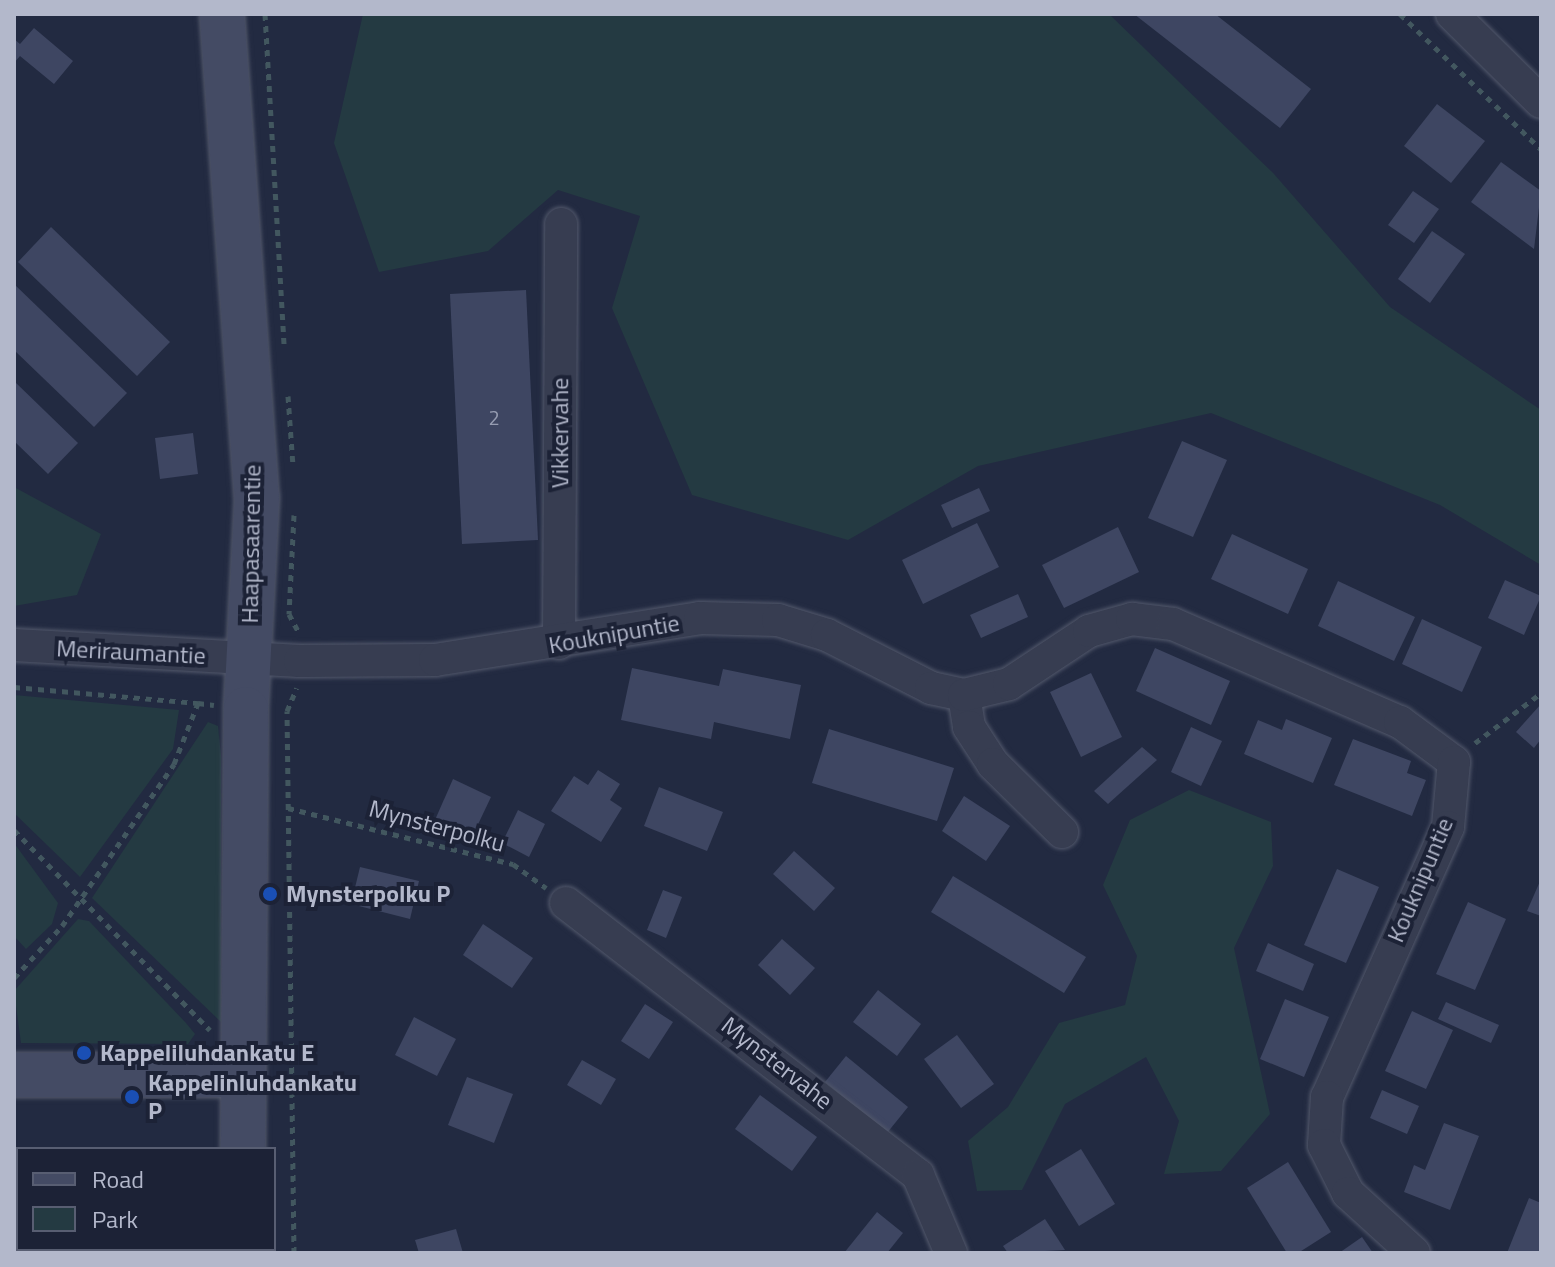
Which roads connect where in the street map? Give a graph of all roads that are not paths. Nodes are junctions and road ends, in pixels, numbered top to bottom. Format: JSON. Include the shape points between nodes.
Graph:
{"nodes":[{"id":1,"x":222,"y":14,"type":"edge"},
{"id":2,"x":1452,"y":14,"type":"edge"},
{"id":3,"x":1541,"y":102,"type":"edge"},
{"id":4,"x":561,"y":224,"type":"dead end"},
{"id":5,"x":559,"y":643,"type":"junction"},
{"id":6,"x":14,"y":645,"type":"edge"},
{"id":7,"x":247,"y":659,"type":"junction"},
{"id":8,"x":964,"y":695,"type":"junction"},
{"id":9,"x":1062,"y":832,"type":"dead end"},
{"id":10,"x":566,"y":903,"type":"road end"},
{"id":11,"x":14,"y":1075,"type":"edge"},
{"id":12,"x":243,"y":1075,"type":"junction"},
{"id":13,"x":243,"y":1147,"type":"edge"},
{"id":14,"x":951,"y":1253,"type":"edge"},
{"id":15,"x":1414,"y":1253,"type":"edge"}],
"edges":[{"from":1,"to":7,"type":"main road","name":"Haapasaarentie","via":[[257,497]]},
{"from":2,"to":3,"type":"street"},
{"from":4,"to":5,"type":"street","name":"Vikkervahe"},
{"from":5,"to":7,"type":"street","name":"Kouknipuntie","via":[[435,660]]},
{"from":5,"to":8,"type":"street","name":"Kouknipuntie","via":[[739,615],[827,635],[931,688]]},
{"from":6,"to":7,"type":"street","name":"Meriraumantie"},
{"from":7,"to":12,"type":"main road","name":"Haapasaarentie","via":[[266,710]]},
{"from":8,"to":9,"type":"street","via":[[969,727],[993,764]]},
{"from":8,"to":15,"type":"street","name":"Kouknipuntie","via":[[1009,684],[1089,631],[1132,619],[1173,624],[1400,722],[1454,762],[1448,827],[1327,1097],[1324,1145],[1348,1193]]},
{"from":10,"to":14,"type":"street","name":"Mynstervahe","via":[[918,1175]]},
{"from":11,"to":12,"type":"main road"},
{"from":12,"to":13,"type":"main road","name":"Haapasaarentie"}]}
